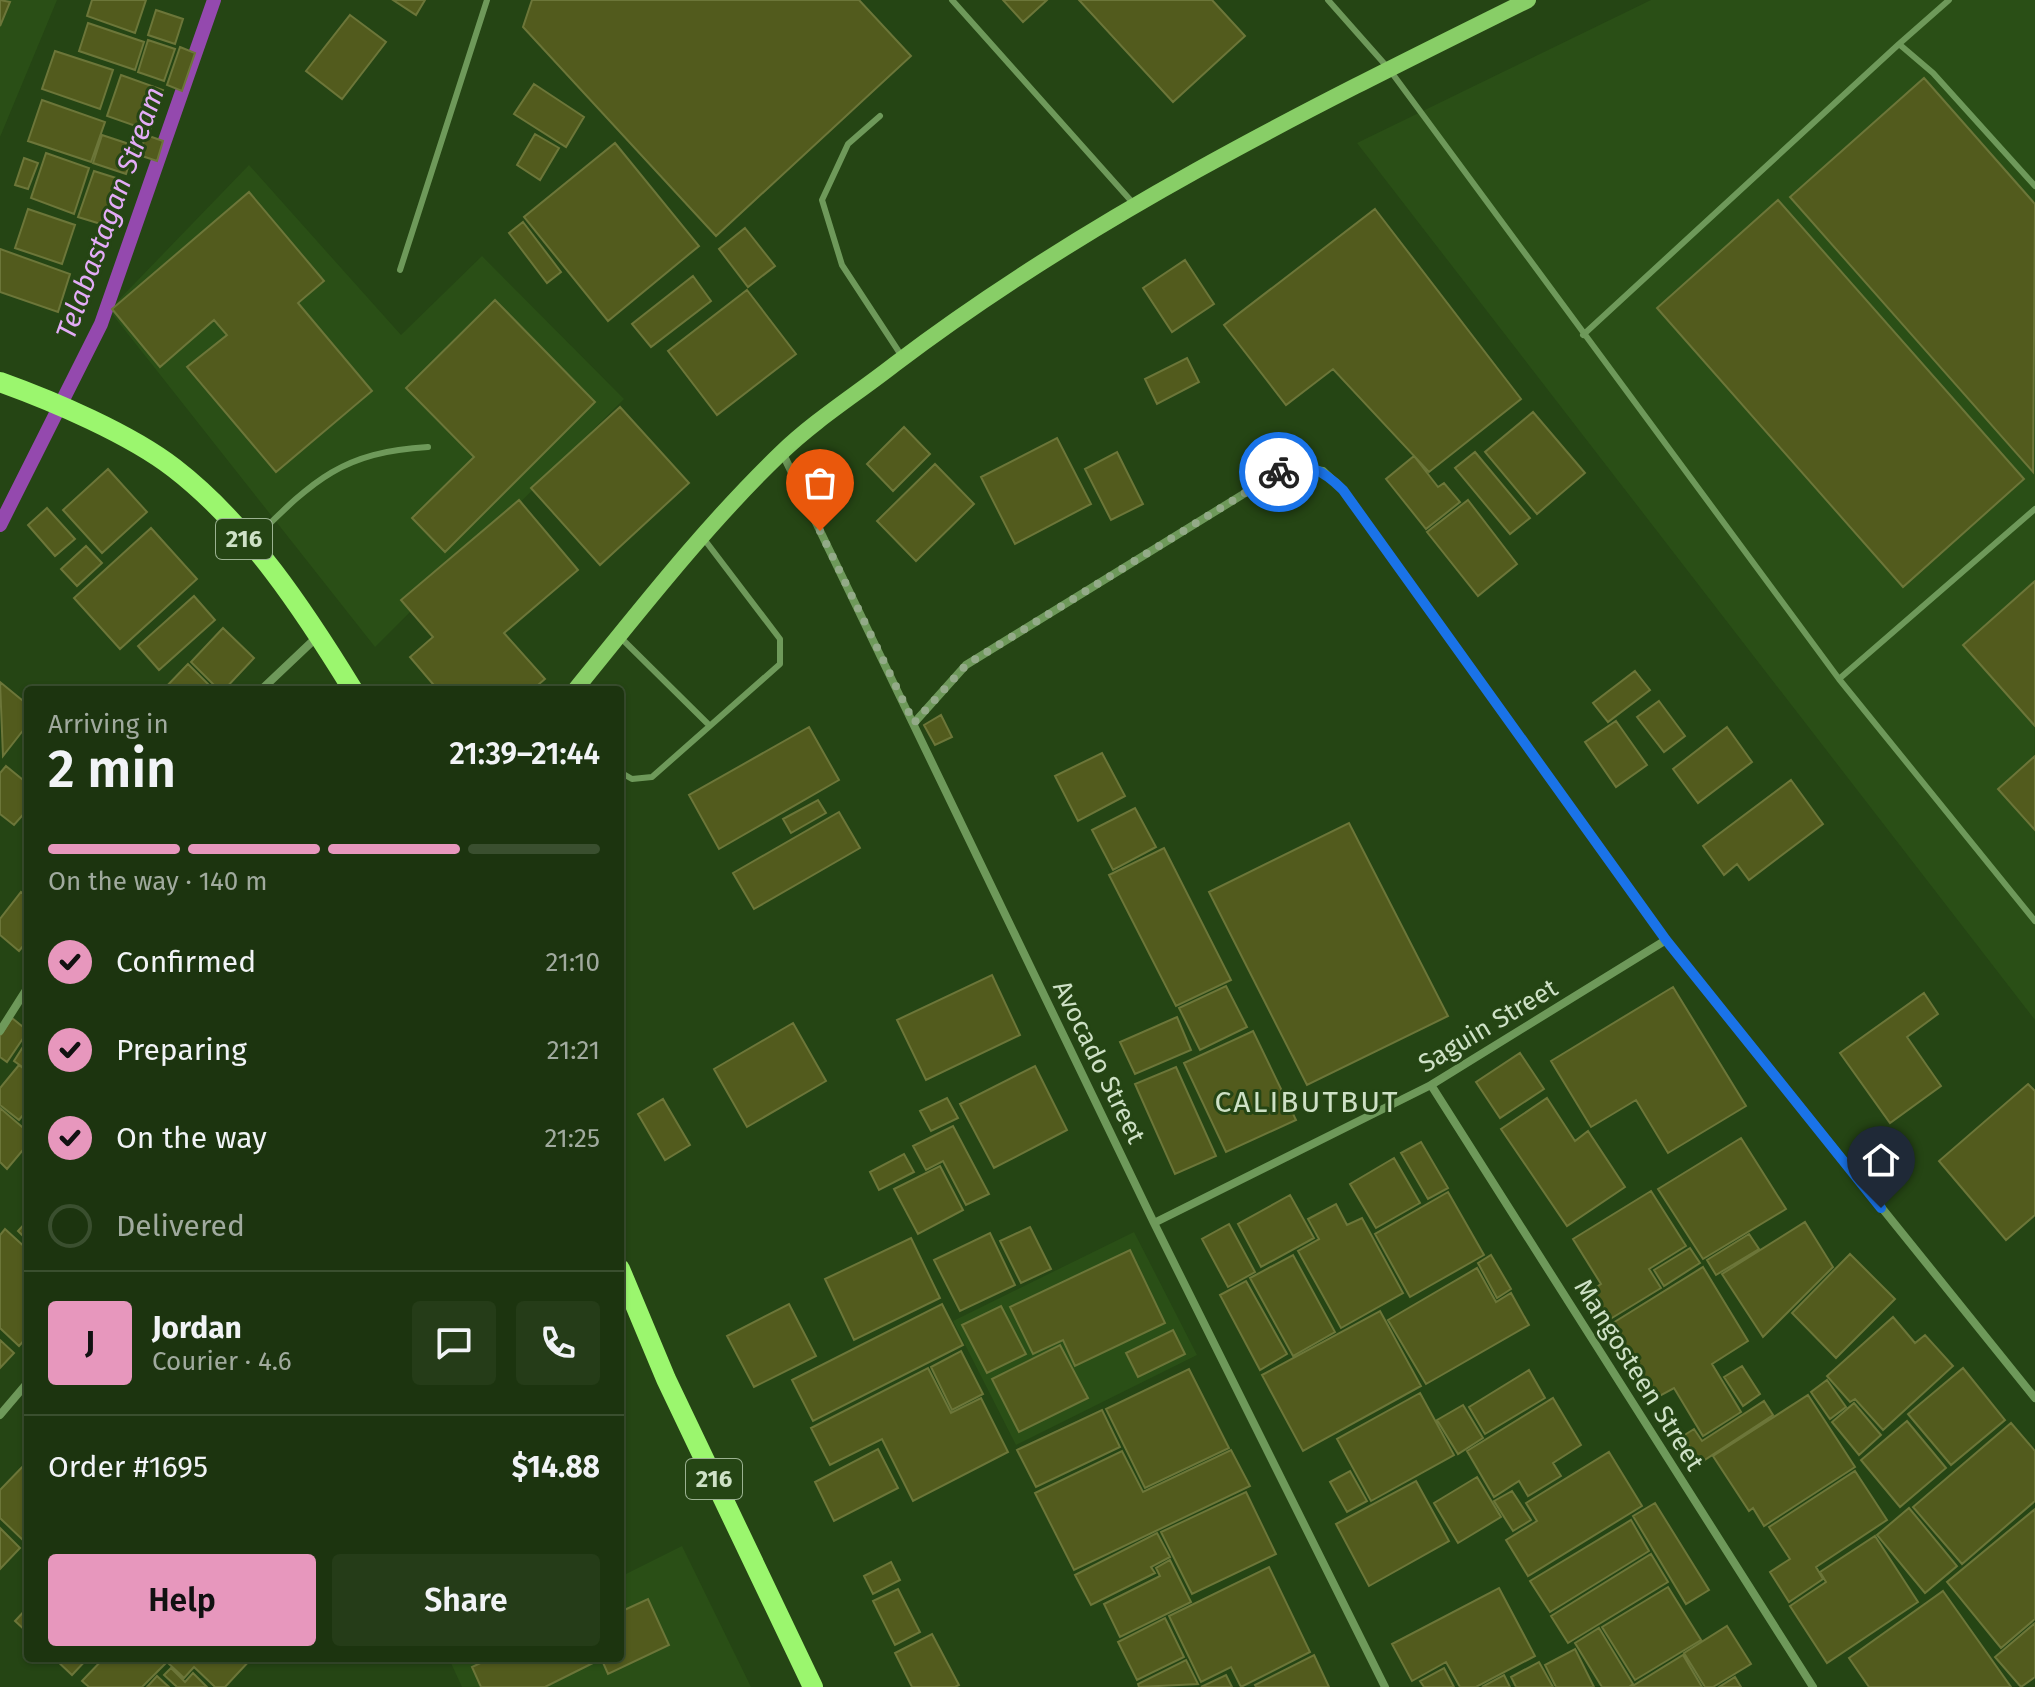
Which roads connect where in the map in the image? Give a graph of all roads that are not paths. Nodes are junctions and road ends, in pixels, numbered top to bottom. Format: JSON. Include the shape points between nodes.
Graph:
{"nodes":[{"id":1,"x":487,"y":0,"type":"edge"},
{"id":2,"x":952,"y":0,"type":"edge"},
{"id":3,"x":1328,"y":0,"type":"edge"},
{"id":4,"x":1528,"y":0,"type":"edge"},
{"id":5,"x":1949,"y":0,"type":"edge"},
{"id":6,"x":1899,"y":44,"type":"junction"},
{"id":7,"x":1389,"y":69,"type":"junction"},
{"id":8,"x":880,"y":116,"type":"dead end"},
{"id":9,"x":2035,"y":186,"type":"edge"},
{"id":10,"x":1134,"y":204,"type":"junction"},
{"id":11,"x":400,"y":270,"type":"dead end"},
{"id":12,"x":1583,"y":335,"type":"junction"},
{"id":13,"x":903,"y":358,"type":"junction"},
{"id":14,"x":2,"y":383,"type":"edge"},
{"id":15,"x":428,"y":447,"type":"dead end"},
{"id":16,"x":782,"y":452,"type":"junction"},
{"id":17,"x":2035,"y":509,"type":"edge"},
{"id":18,"x":704,"y":539,"type":"junction"},
{"id":19,"x":249,"y":544,"type":"junction"},
{"id":20,"x":319,"y":635,"type":"junction"},
{"id":21,"x":619,"y":636,"type":"junction"},
{"id":22,"x":1839,"y":679,"type":"junction"},
{"id":23,"x":265,"y":686,"type":"edge"},
{"id":24,"x":351,"y":686,"type":"edge"},
{"id":25,"x":578,"y":686,"type":"edge"},
{"id":26,"x":914,"y":723,"type":"junction"},
{"id":27,"x":710,"y":726,"type":"junction"},
{"id":28,"x":624,"y":774,"type":"edge"},
{"id":29,"x":2035,"y":921,"type":"edge"},
{"id":30,"x":1666,"y":940,"type":"junction"},
{"id":31,"x":24,"y":993,"type":"edge"},
{"id":32,"x":0,"y":1031,"type":"edge"},
{"id":33,"x":1431,"y":1085,"type":"junction"},
{"id":34,"x":1154,"y":1223,"type":"junction"},
{"id":35,"x":624,"y":1279,"type":"edge"},
{"id":36,"x":24,"y":1387,"type":"edge"},
{"id":37,"x":2035,"y":1398,"type":"edge"},
{"id":38,"x":0,"y":1415,"type":"edge"},
{"id":39,"x":813,"y":1687,"type":"edge"},
{"id":40,"x":1385,"y":1687,"type":"edge"},
{"id":41,"x":1813,"y":1687,"type":"edge"}],
"edges":[{"from":1,"to":11,"type":"lane"},
{"from":2,"to":10,"type":"lane"},
{"from":3,"to":7,"type":"lane"},
{"from":4,"to":7,"type":"street"},
{"from":5,"to":6,"type":"lane"},
{"from":6,"to":9,"type":"lane","via":[[1933,73]]},
{"from":6,"to":12,"type":"lane"},
{"from":7,"to":10,"type":"street"},
{"from":7,"to":12,"type":"lane"},
{"from":8,"to":13,"type":"lane","via":[[848,144],[822,200],[842,265]]},
{"from":10,"to":13,"type":"street","via":[[957,316]]},
{"from":12,"to":22,"type":"lane"},
{"from":13,"to":16,"type":"street"},
{"from":14,"to":19,"type":"main road","number":"216","via":[[99,425],[173,467]]},
{"from":15,"to":19,"type":"lane","via":[[387,449],[338,466],[302,492]]},
{"from":16,"to":18,"type":"street"},
{"from":16,"to":26,"type":"street","name":"Avocado Street"},
{"from":17,"to":22,"type":"lane"},
{"from":18,"to":21,"type":"street"},
{"from":18,"to":27,"type":"lane","via":[[780,639],[780,664]]},
{"from":19,"to":20,"type":"main road","number":"216"},
{"from":20,"to":23,"type":"street"},
{"from":20,"to":24,"type":"main road","number":"216"},
{"from":21,"to":25,"type":"street"},
{"from":21,"to":27,"type":"lane"},
{"from":22,"to":29,"type":"lane"},
{"from":26,"to":30,"type":"street","via":[[966,665],[1289,466],[1323,471],[1343,490]]},
{"from":26,"to":34,"type":"street","name":"Avocado Street"},
{"from":27,"to":28,"type":"lane","via":[[652,777]]},
{"from":30,"to":33,"type":"street","name":"Saguin Street"},
{"from":30,"to":37,"type":"street"},
{"from":31,"to":32,"type":"street"},
{"from":33,"to":34,"type":"street","name":"Saguin Street"},
{"from":33,"to":41,"type":"street","name":"Mangosteen Street"},
{"from":34,"to":40,"type":"street","name":"Avocado Street"},
{"from":35,"to":39,"type":"main road","number":"216","via":[[666,1379]]},
{"from":36,"to":38,"type":"street"}]}
